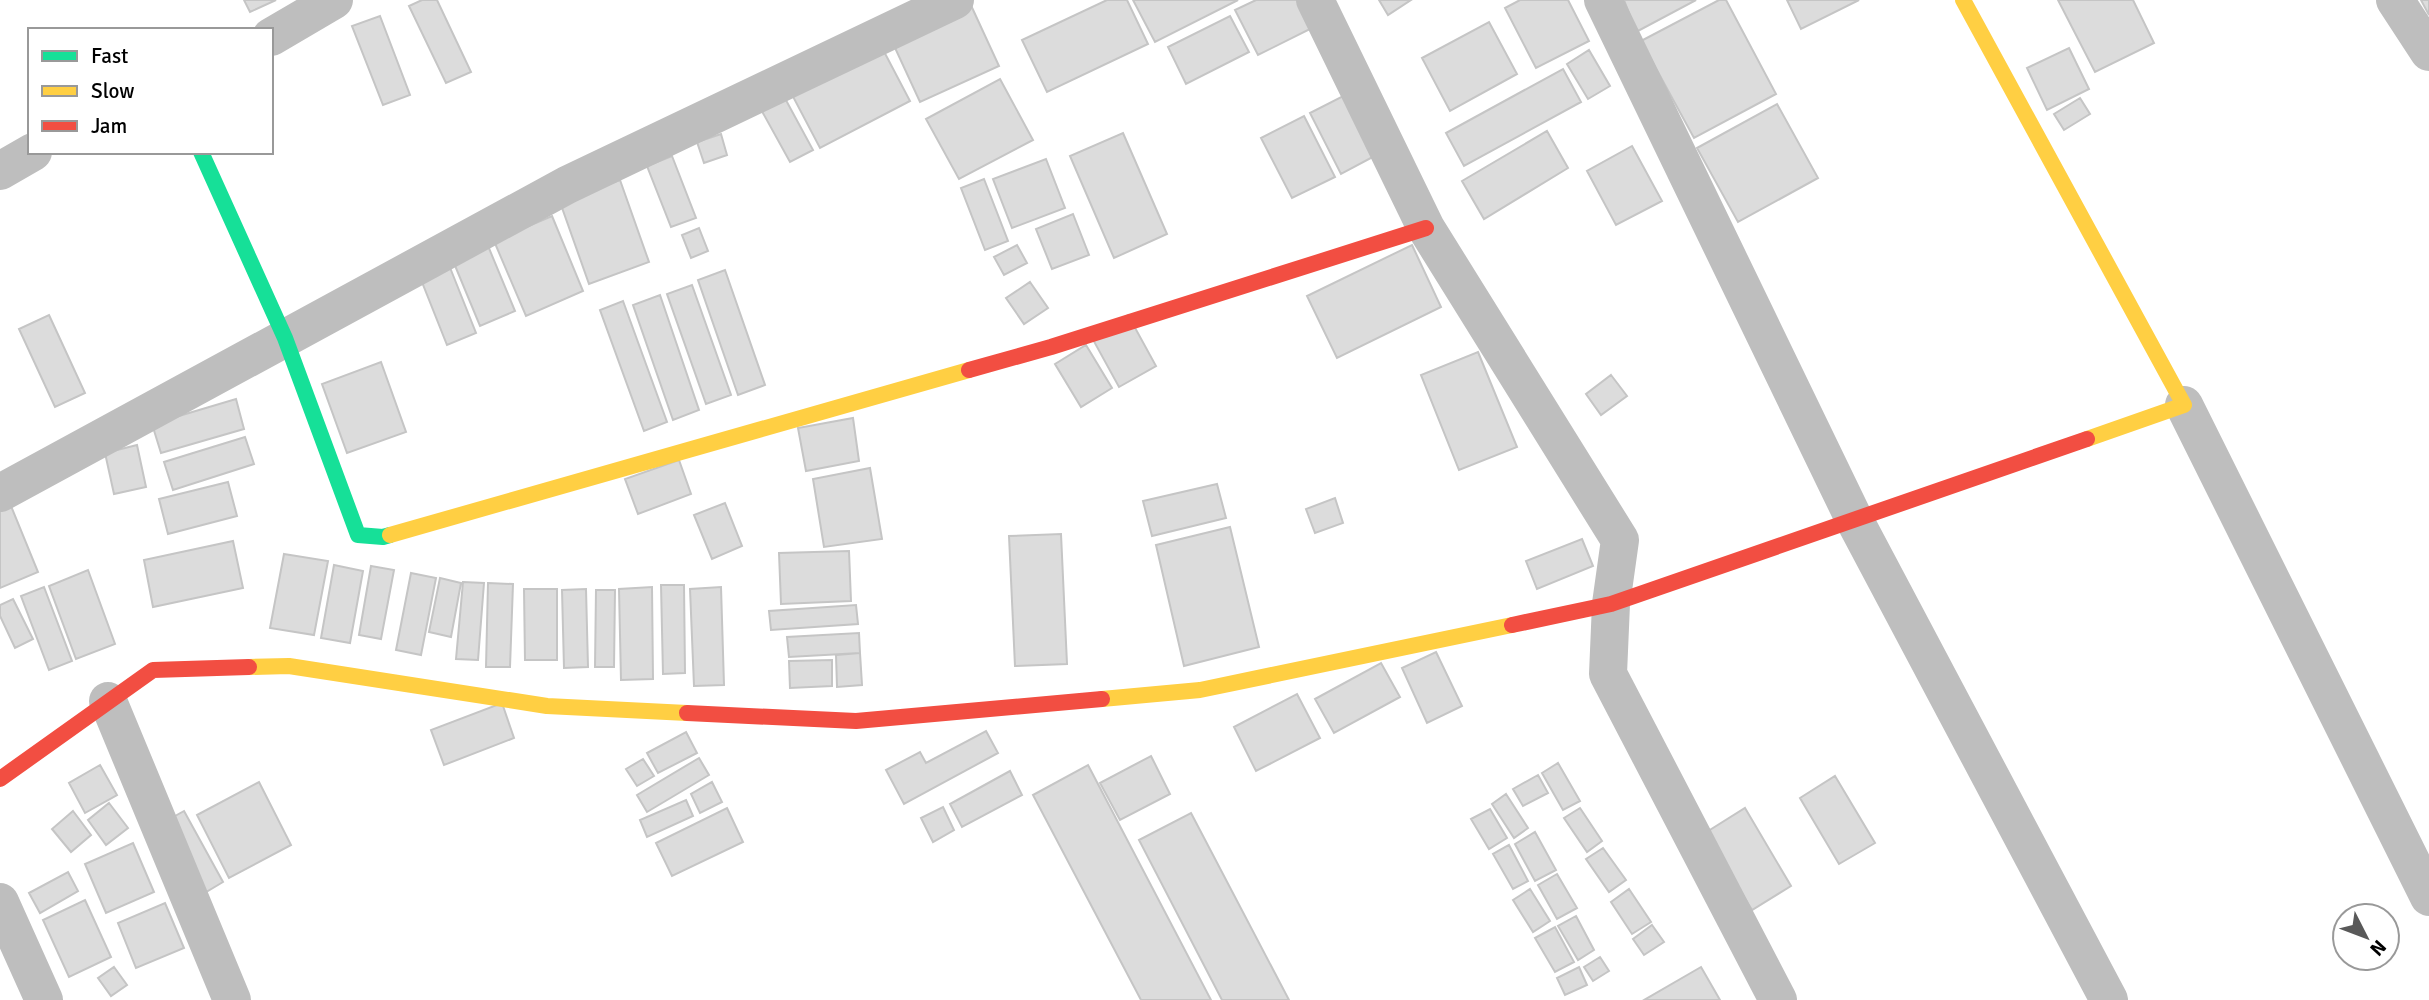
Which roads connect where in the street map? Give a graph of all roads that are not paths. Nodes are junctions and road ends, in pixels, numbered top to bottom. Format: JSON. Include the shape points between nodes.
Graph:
{"nodes":[{"id":1,"x":334,"y":0,"type":"edge"},
{"id":2,"x":955,"y":0,"type":"edge"},
{"id":3,"x":1315,"y":0,"type":"edge"},
{"id":4,"x":1603,"y":0,"type":"edge"},
{"id":5,"x":1963,"y":0,"type":"edge"},
{"id":6,"x":2395,"y":0,"type":"edge"},
{"id":7,"x":273,"y":36,"type":"edge"},
{"id":8,"x":2429,"y":52,"type":"edge"},
{"id":9,"x":30,"y":154,"type":"edge"},
{"id":10,"x":202,"y":154,"type":"edge"},
{"id":11,"x":0,"y":171,"type":"edge"},
{"id":12,"x":1426,"y":228,"type":"junction"},
{"id":13,"x":285,"y":338,"type":"junction"},
{"id":14,"x":2184,"y":405,"type":"junction"},
{"id":15,"x":0,"y":493,"type":"edge"},
{"id":16,"x":1855,"y":521,"type":"junction"},
{"id":17,"x":1612,"y":604,"type":"junction"},
{"id":18,"x":108,"y":701,"type":"junction"},
{"id":19,"x":0,"y":779,"type":"edge"},
{"id":20,"x":2429,"y":897,"type":"edge"},
{"id":21,"x":0,"y":902,"type":"edge"},
{"id":22,"x":44,"y":1000,"type":"edge"},
{"id":23,"x":232,"y":1000,"type":"edge"},
{"id":24,"x":1778,"y":1000,"type":"edge"},
{"id":25,"x":2109,"y":1000,"type":"edge"}],
"edges":[{"from":1,"to":7,"type":"street"},
{"from":2,"to":13,"type":"street","via":[[567,185]]},
{"from":3,"to":12,"type":"street"},
{"from":4,"to":16,"type":"street"},
{"from":5,"to":14,"type":"street"},
{"from":6,"to":8,"type":"street"},
{"from":9,"to":11,"type":"street"},
{"from":10,"to":13,"type":"street"},
{"from":12,"to":13,"type":"street","via":[[1051,346],[383,537],[358,535]]},
{"from":12,"to":17,"type":"street","via":[[1620,540]]},
{"from":13,"to":15,"type":"street"},
{"from":14,"to":16,"type":"street"},
{"from":14,"to":20,"type":"street"},
{"from":16,"to":17,"type":"street"},
{"from":16,"to":25,"type":"street"},
{"from":17,"to":18,"type":"street","via":[[1200,690],[856,721],[547,706],[289,666],[153,670]]},
{"from":17,"to":24,"type":"street","via":[[1608,674]]},
{"from":18,"to":19,"type":"street"},
{"from":18,"to":23,"type":"street"},
{"from":21,"to":22,"type":"street"}]}
